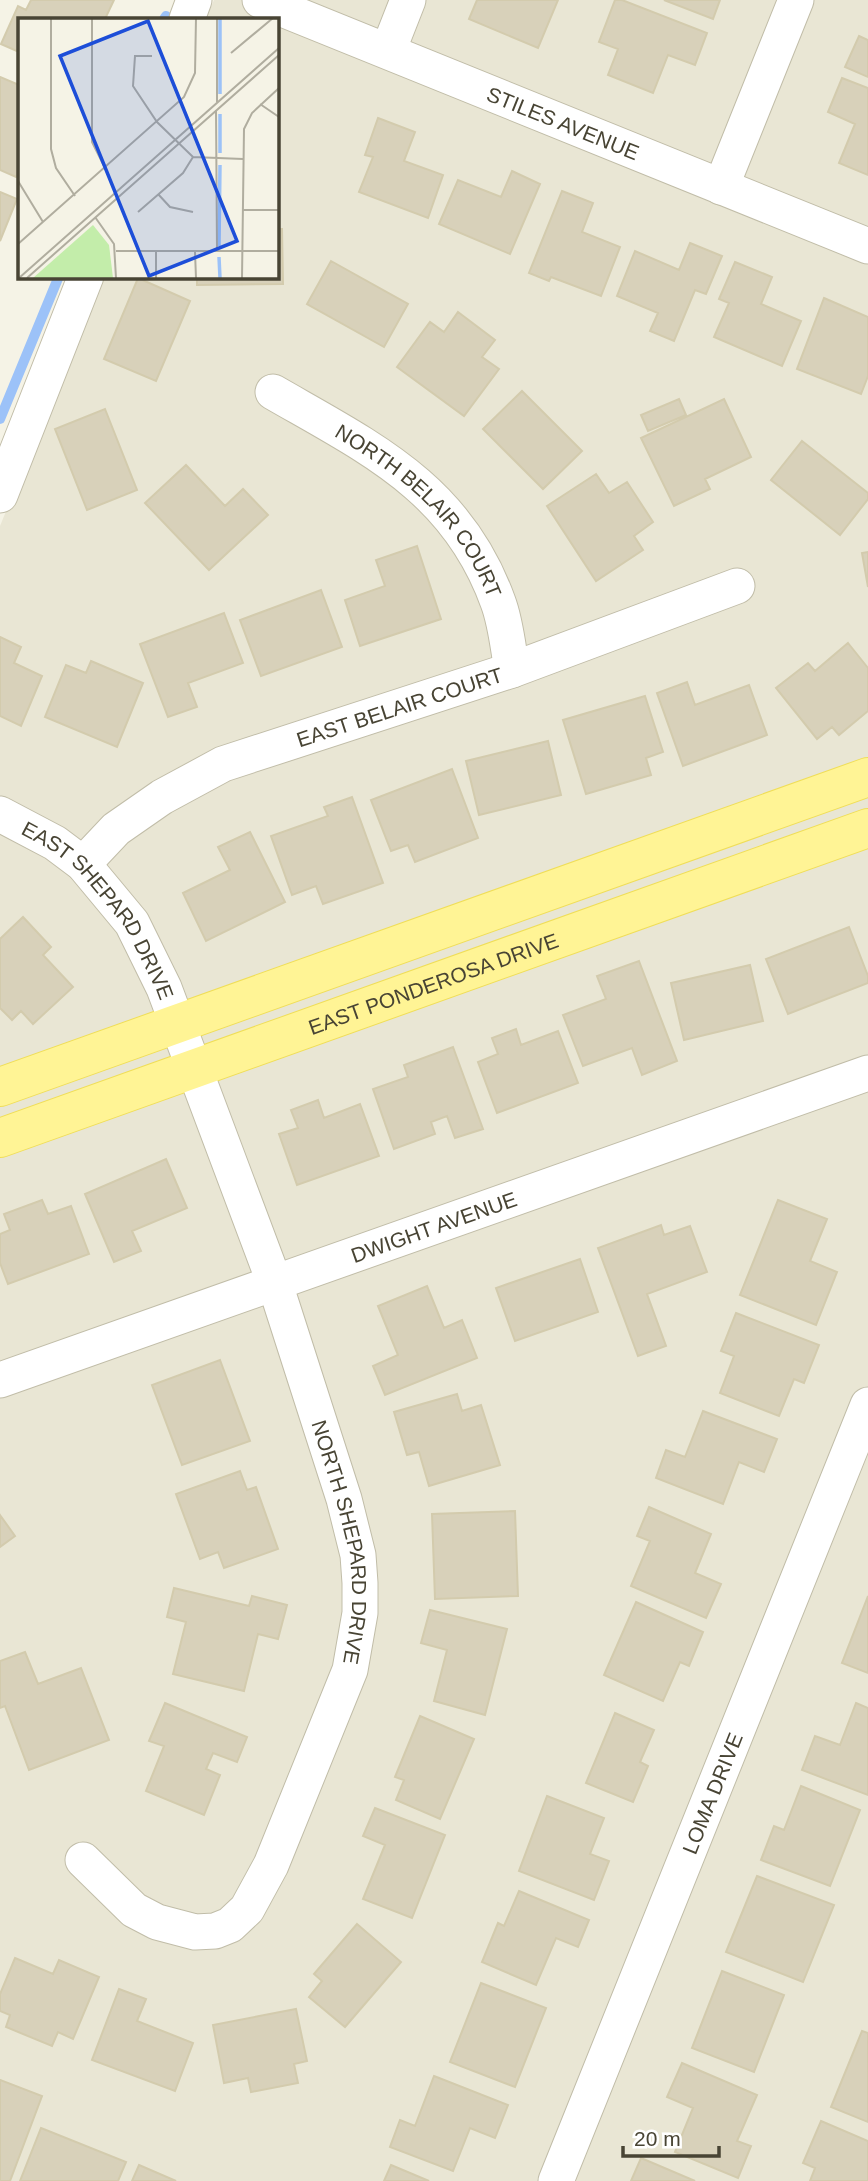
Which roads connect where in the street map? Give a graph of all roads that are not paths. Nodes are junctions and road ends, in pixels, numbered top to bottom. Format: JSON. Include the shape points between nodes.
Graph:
{"nodes":[{"id":1,"x":194,"y":0,"type":"edge"},
{"id":2,"x":260,"y":0,"type":"edge"},
{"id":3,"x":408,"y":0,"type":"edge"},
{"id":4,"x":796,"y":0,"type":"edge"},
{"id":5,"x":187,"y":18,"type":"edge"},
{"id":6,"x":388,"y":51,"type":"junction"},
{"id":7,"x":721,"y":187,"type":"junction"},
{"id":8,"x":868,"y":246,"type":"edge"},
{"id":9,"x":85,"y":278,"type":"edge"},
{"id":10,"x":272,"y":392,"type":"dead end"},
{"id":11,"x":0,"y":495,"type":"edge"},
{"id":12,"x":737,"y":586,"type":"dead end"},
{"id":13,"x":512,"y":670,"type":"junction"},
{"id":14,"x":868,"y":777,"type":"edge"},
{"id":15,"x":0,"y":814,"type":"edge"},
{"id":16,"x":868,"y":828,"type":"edge"},
{"id":17,"x":83,"y":864,"type":"junction"},
{"id":18,"x":178,"y":1024,"type":"junction"},
{"id":19,"x":194,"y":1068,"type":"junction"},
{"id":20,"x":868,"y":1074,"type":"edge"},
{"id":21,"x":0,"y":1087,"type":"edge"},
{"id":22,"x":0,"y":1138,"type":"edge"},
{"id":23,"x":275,"y":1284,"type":"junction"},
{"id":24,"x":0,"y":1380,"type":"edge"},
{"id":25,"x":868,"y":1405,"type":"edge"},
{"id":26,"x":83,"y":1860,"type":"dead end"},
{"id":27,"x":555,"y":2181,"type":"edge"}],
"edges":[{"from":1,"to":5,"type":"street"},
{"from":2,"to":6,"type":"street","name":"STILES AVENUE"},
{"from":3,"to":6,"type":"street"},
{"from":4,"to":7,"type":"street"},
{"from":6,"to":7,"type":"street","name":"STILES AVENUE"},
{"from":7,"to":8,"type":"street","name":"STILES AVENUE"},
{"from":9,"to":11,"type":"street"},
{"from":10,"to":13,"type":"street","name":"NORTH BELAIR COURT","via":[[383,456],[453,521],[499,604]]},
{"from":12,"to":13,"type":"street","name":"EAST BELAIR COURT"},
{"from":13,"to":17,"type":"street","name":"EAST BELAIR COURT","via":[[223,764],[116,829]]},
{"from":14,"to":18,"type":"main road"},
{"from":15,"to":17,"type":"street","name":"EAST SHEPARD DRIVE","via":[[55,843]]},
{"from":16,"to":19,"type":"main road","name":"EAST PONDEROSA DRIVE"},
{"from":17,"to":18,"type":"street","name":"EAST SHEPARD DRIVE","via":[[132,923]]},
{"from":18,"to":19,"type":"street","name":"NORTH SHEPARD DRIVE"},
{"from":18,"to":21,"type":"main road"},
{"from":19,"to":22,"type":"main road","name":"EAST PONDEROSA DRIVE"},
{"from":19,"to":23,"type":"street","name":"NORTH SHEPARD DRIVE"},
{"from":20,"to":23,"type":"street","name":"DWIGHT AVENUE"},
{"from":23,"to":24,"type":"street","name":"DWIGHT AVENUE"},
{"from":23,"to":26,"type":"street","name":"NORTH SHEPARD DRIVE","via":[[358,1555],[360,1612],[350,1670],[271,1865],[252,1902],[230,1924],[195,1932],[157,1922],[134,1910]]},
{"from":25,"to":27,"type":"street","name":"LOMA DRIVE"}]}
